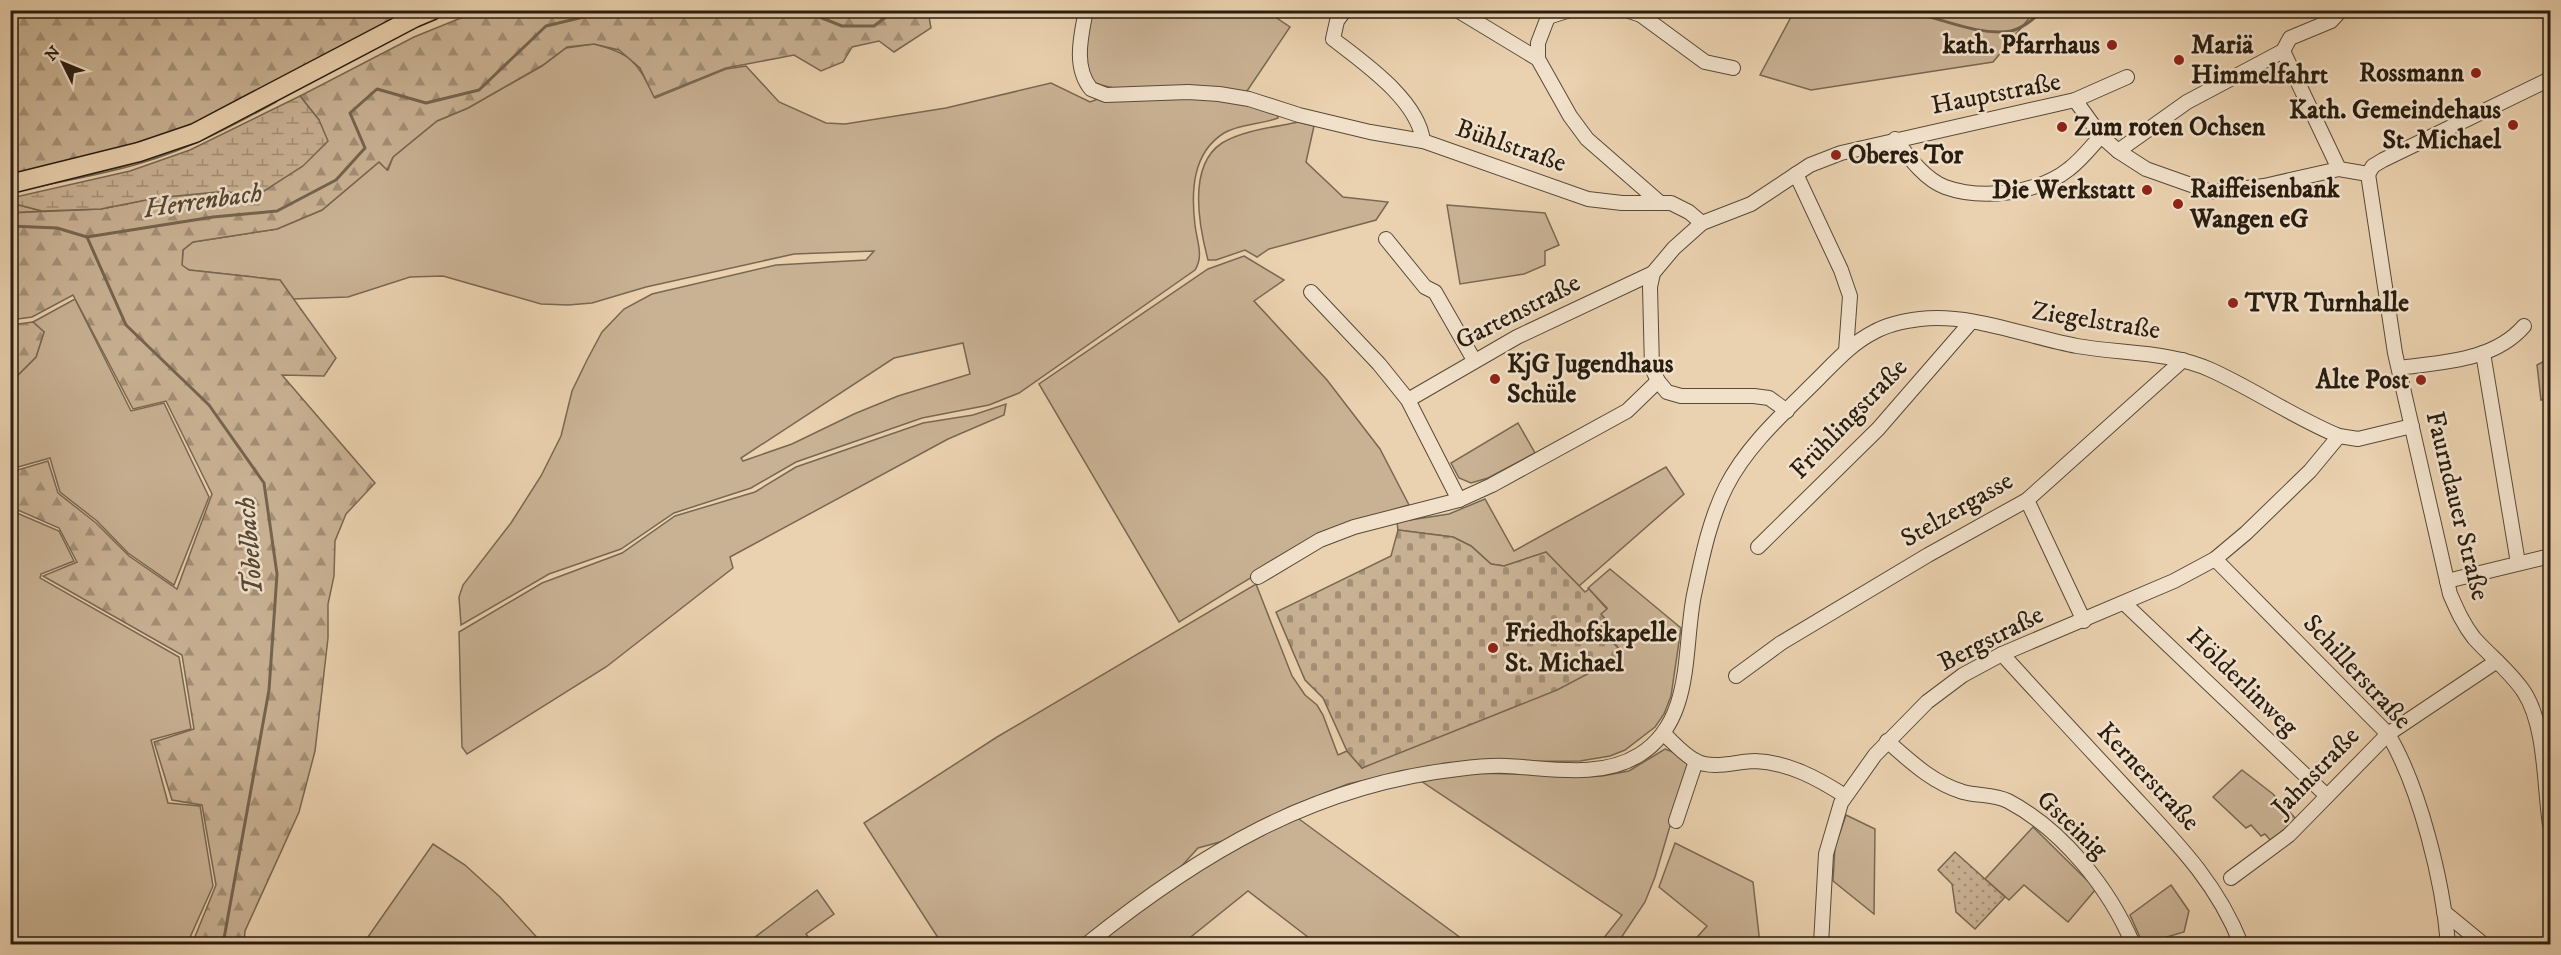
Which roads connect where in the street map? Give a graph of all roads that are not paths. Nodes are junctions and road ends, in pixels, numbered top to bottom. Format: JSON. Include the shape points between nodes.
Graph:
{"nodes":[{"id":1,"x":433,"y":10,"type":"edge"},
{"id":2,"x":1086,"y":10,"type":"edge"},
{"id":3,"x":1345,"y":10,"type":"edge"},
{"id":4,"x":1457,"y":10,"type":"edge"},
{"id":5,"x":1570,"y":10,"type":"edge"},
{"id":6,"x":1626,"y":10,"type":"edge"},
{"id":7,"x":2341,"y":10,"type":"edge"},
{"id":8,"x":1548,"y":14,"type":"edge"},
{"id":9,"x":2283,"y":51,"type":"junction"},
{"id":10,"x":1538,"y":59,"type":"junction"},
{"id":11,"x":1733,"y":68,"type":"dead end"},
{"id":12,"x":2127,"y":77,"type":"dead end"},
{"id":13,"x":2550,"y":79,"type":"edge"},
{"id":14,"x":2075,"y":100,"type":"junction"},
{"id":15,"x":2101,"y":136,"type":"junction"},
{"id":16,"x":1895,"y":139,"type":"junction"},
{"id":17,"x":1423,"y":141,"type":"junction"},
{"id":18,"x":2118,"y":151,"type":"junction"},
{"id":19,"x":2339,"y":169,"type":"junction"},
{"id":20,"x":1796,"y":174,"type":"junction"},
{"id":21,"x":2368,"y":174,"type":"junction"},
{"id":22,"x":10,"y":183,"type":"edge"},
{"id":23,"x":1658,"y":201,"type":"junction"},
{"id":24,"x":1702,"y":223,"type":"junction"},
{"id":25,"x":1386,"y":239,"type":"dead end"},
{"id":26,"x":1653,"y":273,"type":"junction"},
{"id":27,"x":1311,"y":292,"type":"dead end"},
{"id":28,"x":1971,"y":322,"type":"junction"},
{"id":29,"x":2524,"y":326,"type":"dead end"},
{"id":30,"x":1846,"y":351,"type":"junction"},
{"id":31,"x":2483,"y":354,"type":"junction"},
{"id":32,"x":1474,"y":360,"type":"junction"},
{"id":33,"x":2183,"y":360,"type":"junction"},
{"id":34,"x":2399,"y":368,"type":"junction"},
{"id":35,"x":1658,"y":381,"type":"junction"},
{"id":36,"x":1407,"y":400,"type":"junction"},
{"id":37,"x":1787,"y":411,"type":"junction"},
{"id":38,"x":2412,"y":426,"type":"junction"},
{"id":39,"x":2339,"y":436,"type":"junction"},
{"id":40,"x":1459,"y":500,"type":"junction"},
{"id":41,"x":2027,"y":500,"type":"junction"},
{"id":42,"x":1758,"y":546,"type":"dead end"},
{"id":43,"x":2550,"y":556,"type":"edge"},
{"id":44,"x":2215,"y":559,"type":"junction"},
{"id":45,"x":2518,"y":563,"type":"junction"},
{"id":46,"x":1258,"y":577,"type":"dead end"},
{"id":47,"x":2447,"y":581,"type":"junction"},
{"id":48,"x":2124,"y":603,"type":"junction"},
{"id":49,"x":2084,"y":621,"type":"junction"},
{"id":50,"x":2002,"y":654,"type":"junction"},
{"id":51,"x":2497,"y":661,"type":"junction"},
{"id":52,"x":1736,"y":676,"type":"dead end"},
{"id":53,"x":1664,"y":734,"type":"junction"},
{"id":54,"x":2388,"y":734,"type":"junction"},
{"id":55,"x":1887,"y":741,"type":"junction"},
{"id":56,"x":1696,"y":761,"type":"junction"},
{"id":57,"x":1845,"y":796,"type":"junction"},
{"id":58,"x":2327,"y":796,"type":"junction"},
{"id":59,"x":1676,"y":821,"type":"dead end"},
{"id":60,"x":2550,"y":825,"type":"edge"},
{"id":61,"x":2230,"y":878,"type":"dead end"},
{"id":62,"x":2444,"y":912,"type":"junction"},
{"id":63,"x":1087,"y":945,"type":"edge"},
{"id":64,"x":1821,"y":945,"type":"edge"},
{"id":65,"x":2133,"y":945,"type":"edge"},
{"id":66,"x":2241,"y":945,"type":"edge"},
{"id":67,"x":2448,"y":945,"type":"edge"},
{"id":68,"x":2483,"y":945,"type":"edge"}],
"edges":[{"from":1,"to":22,"type":"main road","via":[[195,133],[139,152]]},
{"from":2,"to":17,"type":"street","name":"Bühlstraße","via":[[1079,60],[1091,89],[1106,95],[1220,94],[1370,132]]},
{"from":3,"to":17,"type":"street","via":[[1337,21],[1333,39],[1397,94],[1422,128]]},
{"from":4,"to":10,"type":"street"},
{"from":5,"to":8,"type":"street"},
{"from":6,"to":11,"type":"street","via":[[1641,15],[1705,62]]},
{"from":7,"to":9,"type":"street","via":[[2331,21],[2290,38]]},
{"from":8,"to":10,"type":"street","via":[[1538,43]]},
{"from":9,"to":18,"type":"street","via":[[2187,102]]},
{"from":9,"to":19,"type":"street"},
{"from":10,"to":23,"type":"street","via":[[1587,140]]},
{"from":12,"to":14,"type":"street"},
{"from":13,"to":21,"type":"street","via":[[2383,160]]},
{"from":14,"to":15,"type":"street","name":"Hauptstraße"},
{"from":14,"to":16,"type":"street","name":"Hauptstraße"},
{"from":15,"to":16,"type":"street","via":[[2068,170],[2046,183],[2015,193],[1943,186],[1911,161]]},
{"from":15,"to":18,"type":"street","name":"Hauptstraße"},
{"from":16,"to":20,"type":"street","name":"Hauptstraße","via":[[1841,153]]},
{"from":17,"to":23,"type":"street","name":"Bühlstraße","via":[[1588,199]]},
{"from":18,"to":19,"type":"street","name":"Hauptstraße","via":[[2146,169],[2211,192],[2264,186]]},
{"from":19,"to":21,"type":"street","name":"Hauptstraße"},
{"from":20,"to":24,"type":"street","name":"Hauptstraße","via":[[1751,204]]},
{"from":20,"to":30,"type":"street","via":[[1850,296]]},
{"from":21,"to":34,"type":"street","name":"Faurndauer Straße"},
{"from":23,"to":24,"type":"street","name":"Bühlstraße","via":[[1671,203]]},
{"from":24,"to":26,"type":"street"},
{"from":25,"to":32,"type":"street","via":[[1425,287],[1435,292]]},
{"from":26,"to":32,"type":"street","name":"Gartenstraße"},
{"from":26,"to":35,"type":"street","via":[[1649,316],[1652,368]]},
{"from":27,"to":36,"type":"street"},
{"from":28,"to":30,"type":"street","name":"Ziegelstraße","via":[[1924,318],[1898,322],[1875,331]]},
{"from":28,"to":33,"type":"street","name":"Ziegelstraße","via":[[2081,347]]},
{"from":28,"to":42,"type":"street","name":"Frühlingstraße","via":[[1878,429]]},
{"from":29,"to":31,"type":"street","via":[[2504,344]]},
{"from":30,"to":37,"type":"street","name":"Ziegelstraße"},
{"from":31,"to":34,"type":"street"},
{"from":31,"to":45,"type":"street"},
{"from":32,"to":36,"type":"street","name":"Gartenstraße"},
{"from":33,"to":39,"type":"street","name":"Ziegelstraße","via":[[2211,370]]},
{"from":33,"to":41,"type":"street","name":"Stelzergasse"},
{"from":34,"to":38,"type":"street","name":"Faurndauer Straße"},
{"from":35,"to":37,"type":"street","via":[[1667,392],[1680,396],[1769,398]]},
{"from":35,"to":40,"type":"street","via":[[1627,411]]},
{"from":36,"to":40,"type":"street"},
{"from":37,"to":53,"type":"street","name":"Ziegelstraße","via":[[1740,463],[1717,506],[1694,598],[1680,700]]},
{"from":38,"to":39,"type":"street","name":"Ziegelstraße","via":[[2358,439]]},
{"from":38,"to":47,"type":"street","name":"Faurndauer Straße"},
{"from":39,"to":44,"type":"street","name":"Bergstraße","via":[[2310,471]]},
{"from":40,"to":46,"type":"street","via":[[1354,527],[1320,540]]},
{"from":41,"to":49,"type":"street"},
{"from":41,"to":52,"type":"street","name":"Stelzergasse","via":[[1778,645]]},
{"from":43,"to":45,"type":"street"},
{"from":44,"to":48,"type":"street","name":"Bergstraße"},
{"from":44,"to":54,"type":"street","name":"Schillerstraße"},
{"from":45,"to":47,"type":"street"},
{"from":47,"to":51,"type":"street","name":"Faurndauer Straße","via":[[2459,616]]},
{"from":48,"to":49,"type":"street","name":"Bergstraße"},
{"from":48,"to":58,"type":"street","name":"Hölderlinweg"},
{"from":49,"to":50,"type":"street","name":"Bergstraße"},
{"from":50,"to":55,"type":"street","name":"Bergstraße","via":[[1963,675],[1927,702]]},
{"from":50,"to":66,"type":"street","name":"Kernerstraße","via":[[2185,852],[2214,889]]},
{"from":51,"to":54,"type":"street","name":"Jahnstraße"},
{"from":51,"to":60,"type":"street","name":"Faurndauer Straße","via":[[2524,692],[2533,710]]},
{"from":53,"to":56,"type":"street"},
{"from":53,"to":63,"type":"street","via":[[1638,756],[1608,768],[1500,765],[1378,783],[1340,794],[1275,820],[1225,846],[1159,889]]},
{"from":54,"to":58,"type":"street","name":"Jahnstraße"},
{"from":54,"to":62,"type":"street","name":"Schillerstraße","via":[[2424,826]]},
{"from":55,"to":57,"type":"street","name":"Bergstraße"},
{"from":55,"to":65,"type":"street","name":"Gsteinig","via":[[1922,772],[1951,788],[2006,800],[2033,817],[2086,868],[2123,920]]},
{"from":56,"to":57,"type":"street","via":[[1756,761],[1786,766]]},
{"from":56,"to":59,"type":"street"},
{"from":57,"to":64,"type":"street","name":"Bergstraße","via":[[1826,854]]},
{"from":58,"to":61,"type":"street","name":"Jahnstraße","via":[[2289,835]]},
{"from":62,"to":67,"type":"street","name":"Schillerstraße"},
{"from":62,"to":68,"type":"street"}]}
